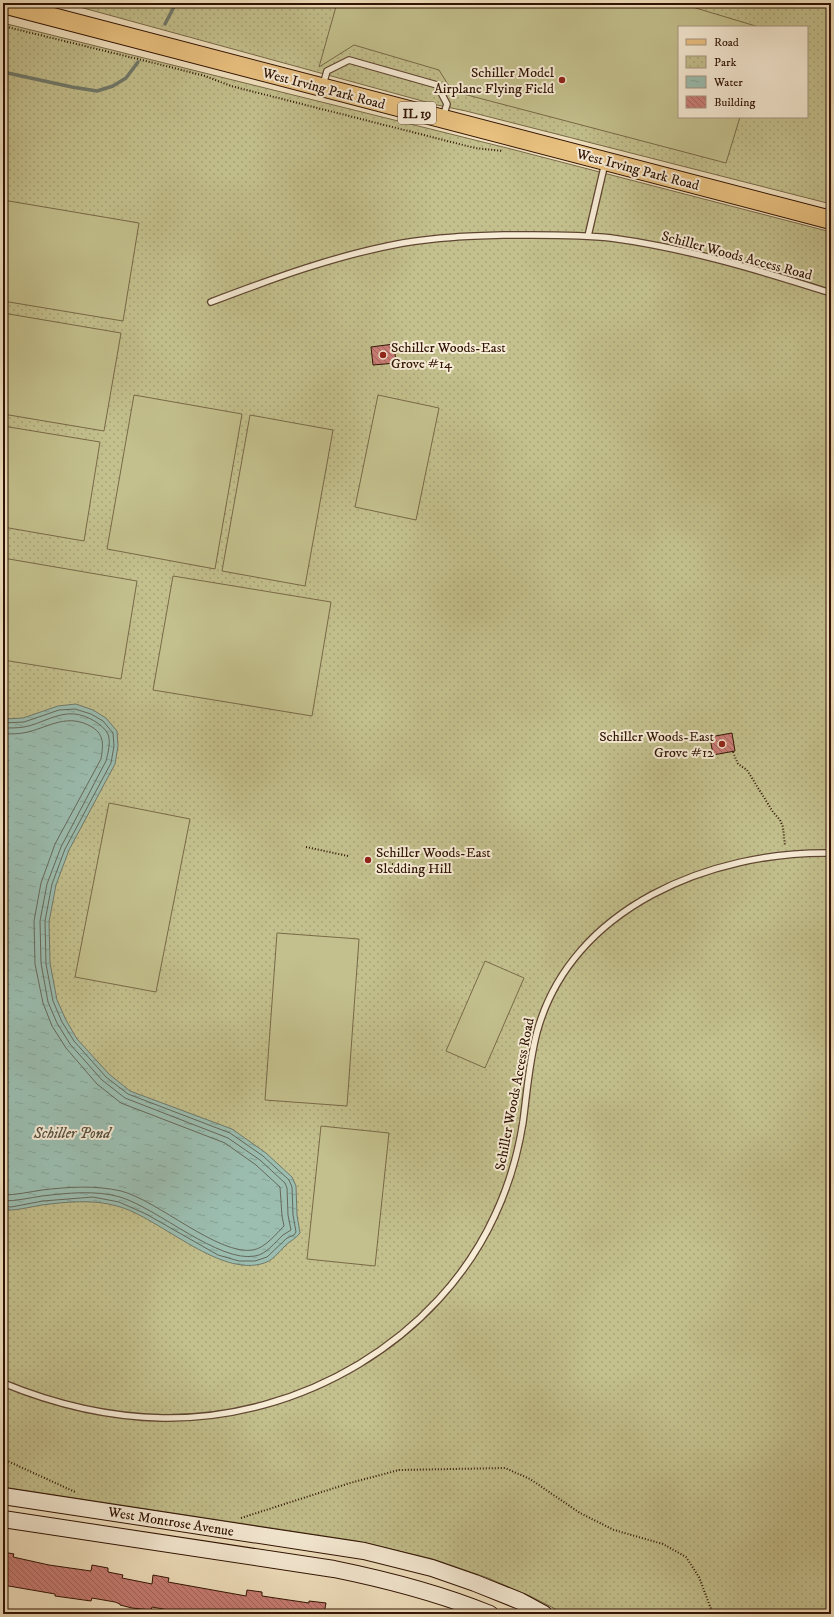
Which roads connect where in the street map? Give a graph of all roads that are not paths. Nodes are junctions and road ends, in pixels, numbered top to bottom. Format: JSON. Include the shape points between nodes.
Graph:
{"nodes":[{"id":1,"x":3,"y":4,"type":"edge"},
{"id":2,"x":322,"y":88,"type":"junction"},
{"id":3,"x":443,"y":119,"type":"junction"},
{"id":4,"x":606,"y":161,"type":"junction"},
{"id":5,"x":831,"y":220,"type":"edge"},
{"id":6,"x":588,"y":236,"type":"junction"},
{"id":7,"x":831,"y":293,"type":"edge"},
{"id":8,"x":211,"y":302,"type":"dead end"},
{"id":9,"x":831,"y":853,"type":"edge"},
{"id":10,"x":3,"y":1382,"type":"edge"},
{"id":11,"x":3,"y":1496,"type":"edge"},
{"id":12,"x":3,"y":1519,"type":"edge"},
{"id":13,"x":490,"y":1614,"type":"edge"},
{"id":14,"x":544,"y":1614,"type":"edge"}],
"edges":[{"from":1,"to":2,"type":"main road","name":"West Irving Park Road","number":"IL 19"},
{"from":2,"to":3,"type":"main road","name":"West Irving Park Road","number":"IL 19"},
{"from":2,"to":3,"type":"lane","via":[[328,72],[349,60],[437,85],[447,104]]},
{"from":3,"to":4,"type":"main road","name":"West Irving Park Road","number":"IL 19"},
{"from":4,"to":5,"type":"main road","name":"West Irving Park Road","number":"IL 19"},
{"from":4,"to":6,"type":"lane"},
{"from":6,"to":7,"type":"lane","name":"Schiller Woods Access Road","via":[[662,246],[697,254]]},
{"from":6,"to":8,"type":"lane","name":"Schiller Woods Access Road","via":[[493,235],[404,243],[305,268]]},
{"from":9,"to":10,"type":"lane","name":"Schiller Woods Access Road","via":[[755,859],[710,871],[663,890],[636,905],[607,925],[586,944],[551,993],[543,1012],[531,1060],[518,1149],[489,1228],[467,1265],[435,1304],[400,1335],[359,1365],[319,1385],[272,1402],[191,1417],[165,1418],[109,1413],[53,1401]]},
{"from":11,"to":14,"type":"main road","name":"West Montrose Avenue","via":[[364,1551],[432,1568],[482,1586]]},
{"from":12,"to":13,"type":"main road","name":"West Montrose Avenue","via":[[376,1577],[461,1602]]}]}
